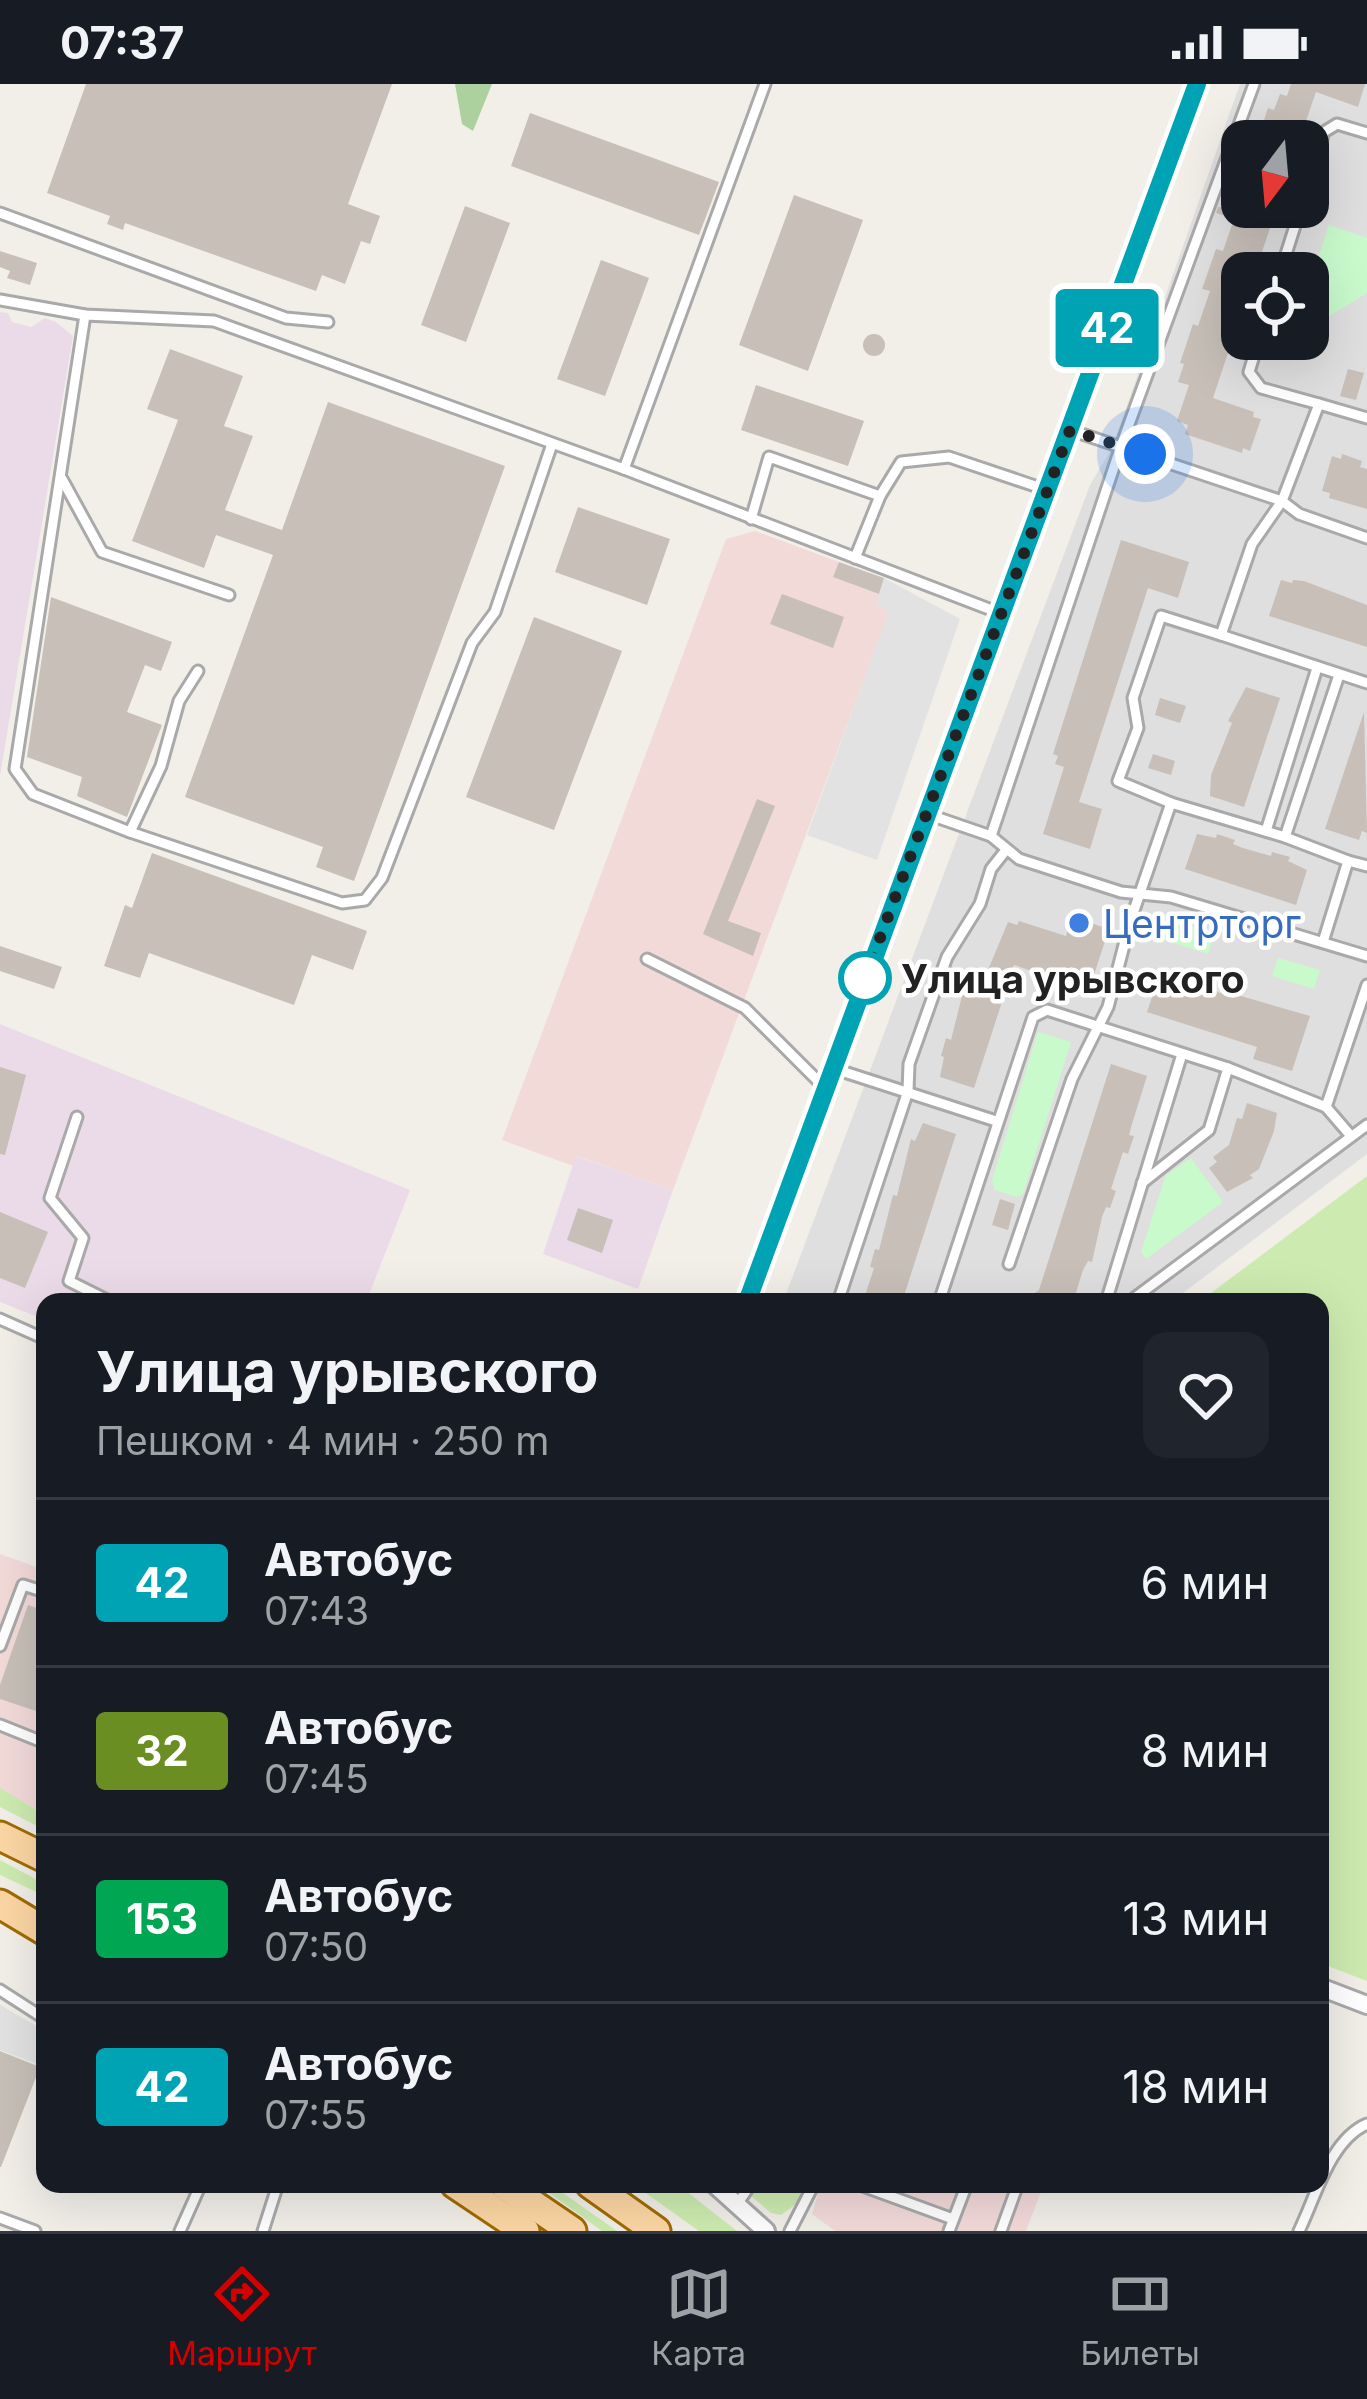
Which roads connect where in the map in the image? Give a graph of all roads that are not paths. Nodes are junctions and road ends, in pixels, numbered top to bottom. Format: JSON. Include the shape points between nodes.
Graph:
{"nodes":[{"id":1,"x":765,"y":84,"type":"edge"},
{"id":2,"x":1197,"y":84,"type":"edge"},
{"id":3,"x":1254,"y":84,"type":"edge"},
{"id":4,"x":1329,"y":129,"type":"edge"},
{"id":5,"x":1367,"y":133,"type":"edge"},
{"id":6,"x":0,"y":212,"type":"edge"},
{"id":7,"x":0,"y":300,"type":"edge"},
{"id":8,"x":85,"y":315,"type":"junction"},
{"id":9,"x":328,"y":322,"type":"dead end"},
{"id":10,"x":1253,"y":360,"type":"edge"},
{"id":11,"x":1319,"y":404,"type":"junction"},
{"id":12,"x":1367,"y":418,"type":"edge"},
{"id":13,"x":1070,"y":430,"type":"junction"},
{"id":14,"x":552,"y":444,"type":"junction"},
{"id":15,"x":1120,"y":446,"type":"junction"},
{"id":16,"x":624,"y":469,"type":"junction"},
{"id":17,"x":62,"y":478,"type":"junction"},
{"id":18,"x":1047,"y":490,"type":"junction"},
{"id":19,"x":880,"y":496,"type":"junction"},
{"id":20,"x":1282,"y":501,"type":"junction"},
{"id":21,"x":751,"y":518,"type":"junction"},
{"id":22,"x":1367,"y":538,"type":"edge"},
{"id":23,"x":854,"y":558,"type":"junction"},
{"id":24,"x":229,"y":595,"type":"dead end"},
{"id":25,"x":1002,"y":614,"type":"junction"},
{"id":26,"x":1221,"y":635,"type":"junction"},
{"id":27,"x":1317,"y":668,"type":"junction"},
{"id":28,"x":198,"y":671,"type":"dead end"},
{"id":29,"x":1340,"y":675,"type":"junction"},
{"id":30,"x":1367,"y":682,"type":"edge"},
{"id":31,"x":1171,"y":803,"type":"junction"},
{"id":32,"x":927,"y":814,"type":"junction"},
{"id":33,"x":1266,"y":831,"type":"junction"},
{"id":34,"x":130,"y":832,"type":"junction"},
{"id":35,"x":991,"y":836,"type":"junction"},
{"id":36,"x":1285,"y":837,"type":"junction"},
{"id":37,"x":1006,"y":850,"type":"junction"},
{"id":38,"x":1348,"y":861,"type":"junction"},
{"id":39,"x":1367,"y":866,"type":"edge"},
{"id":40,"x":1139,"y":895,"type":"junction"},
{"id":41,"x":1323,"y":942,"type":"junction"},
{"id":42,"x":1367,"y":956,"type":"edge"},
{"id":43,"x":647,"y":959,"type":"dead end"},
{"id":44,"x":1367,"y":985,"type":"edge"},
{"id":45,"x":1100,"y":1028,"type":"junction"},
{"id":46,"x":1182,"y":1054,"type":"junction"},
{"id":47,"x":1228,"y":1068,"type":"junction"},
{"id":48,"x":835,"y":1070,"type":"junction"},
{"id":49,"x":827,"y":1089,"type":"junction"},
{"id":50,"x":908,"y":1091,"type":"junction"},
{"id":51,"x":1326,"y":1107,"type":"junction"},
{"id":52,"x":77,"y":1117,"type":"dead end"},
{"id":53,"x":997,"y":1121,"type":"junction"},
{"id":54,"x":1367,"y":1125,"type":"edge"},
{"id":55,"x":1352,"y":1136,"type":"junction"},
{"id":56,"x":1142,"y":1183,"type":"junction"},
{"id":57,"x":1009,"y":1264,"type":"dead end"},
{"id":58,"x":94,"y":1293,"type":"edge"},
{"id":59,"x":750,"y":1293,"type":"edge"},
{"id":60,"x":841,"y":1293,"type":"edge"},
{"id":61,"x":942,"y":1293,"type":"edge"},
{"id":62,"x":1109,"y":1293,"type":"edge"},
{"id":63,"x":1142,"y":1293,"type":"edge"},
{"id":64,"x":0,"y":1319,"type":"edge"},
{"id":65,"x":36,"y":1335,"type":"edge"},
{"id":66,"x":36,"y":1589,"type":"edge"},
{"id":67,"x":0,"y":1646,"type":"edge"},
{"id":68,"x":0,"y":1725,"type":"edge"},
{"id":69,"x":36,"y":1739,"type":"edge"},
{"id":70,"x":0,"y":1836,"type":"edge"},
{"id":71,"x":36,"y":1854,"type":"edge"},
{"id":72,"x":0,"y":1901,"type":"edge"},
{"id":73,"x":36,"y":1915,"type":"edge"},
{"id":74,"x":36,"y":1924,"type":"edge"},
{"id":75,"x":0,"y":1990,"type":"edge"},
{"id":76,"x":1329,"y":1990,"type":"edge"},
{"id":77,"x":1367,"y":2005,"type":"edge"},
{"id":78,"x":36,"y":2013,"type":"edge"},
{"id":79,"x":1367,"y":2124,"type":"edge"},
{"id":80,"x":1329,"y":2168,"type":"edge"},
{"id":81,"x":196,"y":2193,"type":"edge"},
{"id":82,"x":275,"y":2193,"type":"edge"},
{"id":83,"x":468,"y":2193,"type":"edge"},
{"id":84,"x":516,"y":2193,"type":"edge"},
{"id":85,"x":603,"y":2193,"type":"edge"},
{"id":86,"x":725,"y":2193,"type":"edge"},
{"id":87,"x":745,"y":2193,"type":"edge"},
{"id":88,"x":809,"y":2193,"type":"edge"},
{"id":89,"x":882,"y":2193,"type":"edge"},
{"id":90,"x":963,"y":2193,"type":"edge"},
{"id":91,"x":1015,"y":2193,"type":"edge"},
{"id":92,"x":1317,"y":2193,"type":"edge"},
{"id":93,"x":738,"y":2203,"type":"junction"},
{"id":94,"x":0,"y":2218,"type":"edge"},
{"id":95,"x":953,"y":2219,"type":"junction"},
{"id":96,"x":35,"y":2231,"type":"edge"},
{"id":97,"x":181,"y":2231,"type":"edge"},
{"id":98,"x":262,"y":2231,"type":"edge"},
{"id":99,"x":525,"y":2231,"type":"edge"},
{"id":100,"x":572,"y":2231,"type":"edge"},
{"id":101,"x":656,"y":2231,"type":"edge"},
{"id":102,"x":766,"y":2231,"type":"edge"},
{"id":103,"x":790,"y":2231,"type":"edge"},
{"id":104,"x":949,"y":2231,"type":"edge"},
{"id":105,"x":1001,"y":2231,"type":"edge"},
{"id":106,"x":1299,"y":2231,"type":"edge"}],
"edges":[{"from":1,"to":16,"type":"lane"},
{"from":2,"to":13,"type":"street"},
{"from":3,"to":15,"type":"lane"},
{"from":4,"to":5,"type":"lane"},
{"from":6,"to":9,"type":"lane","via":[[286,318]]},
{"from":7,"to":8,"type":"lane"},
{"from":8,"to":14,"type":"lane","via":[[214,321]]},
{"from":8,"to":17,"type":"lane"},
{"from":10,"to":11,"type":"lane","via":[[1249,372],[1261,388]]},
{"from":11,"to":12,"type":"lane"},
{"from":11,"to":20,"type":"lane"},
{"from":13,"to":15,"type":"lane"},
{"from":13,"to":18,"type":"street"},
{"from":14,"to":16,"type":"lane"},
{"from":14,"to":34,"type":"lane","via":[[495,612],[472,643],[382,878],[364,900],[341,903]]},
{"from":15,"to":20,"type":"lane"},
{"from":15,"to":35,"type":"lane"},
{"from":16,"to":21,"type":"lane"},
{"from":17,"to":24,"type":"lane","via":[[102,552]]},
{"from":17,"to":34,"type":"lane","via":[[15,769],[33,794]]},
{"from":18,"to":19,"type":"lane","via":[[950,457],[901,463]]},
{"from":18,"to":25,"type":"street"},
{"from":19,"to":21,"type":"lane","via":[[769,457]]},
{"from":19,"to":23,"type":"lane"},
{"from":20,"to":22,"type":"lane"},
{"from":20,"to":26,"type":"lane","via":[[1252,544]]},
{"from":21,"to":23,"type":"lane"},
{"from":23,"to":25,"type":"lane"},
{"from":25,"to":32,"type":"street"},
{"from":26,"to":27,"type":"lane"},
{"from":26,"to":31,"type":"lane","via":[[1161,616],[1133,698],[1138,728],[1118,781]]},
{"from":27,"to":29,"type":"lane"},
{"from":27,"to":33,"type":"lane"},
{"from":28,"to":34,"type":"lane"},
{"from":29,"to":30,"type":"lane"},
{"from":29,"to":36,"type":"lane"},
{"from":31,"to":33,"type":"lane"},
{"from":31,"to":40,"type":"lane"},
{"from":32,"to":35,"type":"lane"},
{"from":32,"to":48,"type":"street"},
{"from":33,"to":36,"type":"lane"},
{"from":35,"to":37,"type":"lane"},
{"from":36,"to":38,"type":"lane"},
{"from":37,"to":40,"type":"lane"},
{"from":37,"to":50,"type":"lane","via":[[946,957],[909,1064]]},
{"from":38,"to":39,"type":"lane"},
{"from":38,"to":41,"type":"lane"},
{"from":40,"to":41,"type":"lane"},
{"from":40,"to":45,"type":"lane"},
{"from":41,"to":42,"type":"lane"},
{"from":43,"to":49,"type":"lane","via":[[745,1008]]},
{"from":44,"to":51,"type":"lane"},
{"from":45,"to":46,"type":"lane"},
{"from":45,"to":53,"type":"lane","via":[[1047,1010],[1033,1017]]},
{"from":45,"to":57,"type":"lane","via":[[1072,1078]]},
{"from":46,"to":47,"type":"lane"},
{"from":46,"to":56,"type":"lane"},
{"from":47,"to":51,"type":"lane"},
{"from":47,"to":56,"type":"lane","via":[[1209,1130]]},
{"from":48,"to":49,"type":"street"},
{"from":48,"to":50,"type":"lane"},
{"from":49,"to":59,"type":"street"},
{"from":50,"to":53,"type":"lane"},
{"from":50,"to":60,"type":"lane"},
{"from":51,"to":55,"type":"lane"},
{"from":52,"to":58,"type":"lane","via":[[50,1198],[83,1238],[69,1280]]},
{"from":53,"to":61,"type":"lane"},
{"from":54,"to":55,"type":"lane"},
{"from":55,"to":63,"type":"lane"},
{"from":56,"to":62,"type":"lane"},
{"from":64,"to":65,"type":"lane"},
{"from":66,"to":67,"type":"lane","via":[[22,1585]]},
{"from":68,"to":69,"type":"lane"},
{"from":70,"to":71,"type":"main road"},
{"from":72,"to":73,"type":"main road"},
{"from":72,"to":74,"type":"main road"},
{"from":75,"to":78,"type":"lane"},
{"from":76,"to":77,"type":"street"},
{"from":79,"to":80,"type":"lane","via":[[1351,2132]]},
{"from":81,"to":97,"type":"lane"},
{"from":82,"to":98,"type":"lane"},
{"from":83,"to":99,"type":"main road"},
{"from":84,"to":100,"type":"main road"},
{"from":85,"to":101,"type":"main road"},
{"from":86,"to":93,"type":"street"},
{"from":87,"to":93,"type":"lane"},
{"from":88,"to":103,"type":"lane"},
{"from":89,"to":95,"type":"lane"},
{"from":90,"to":95,"type":"lane"},
{"from":91,"to":105,"type":"lane"},
{"from":92,"to":106,"type":"lane"},
{"from":93,"to":102,"type":"street"},
{"from":94,"to":96,"type":"lane"},
{"from":95,"to":104,"type":"lane"}]}
